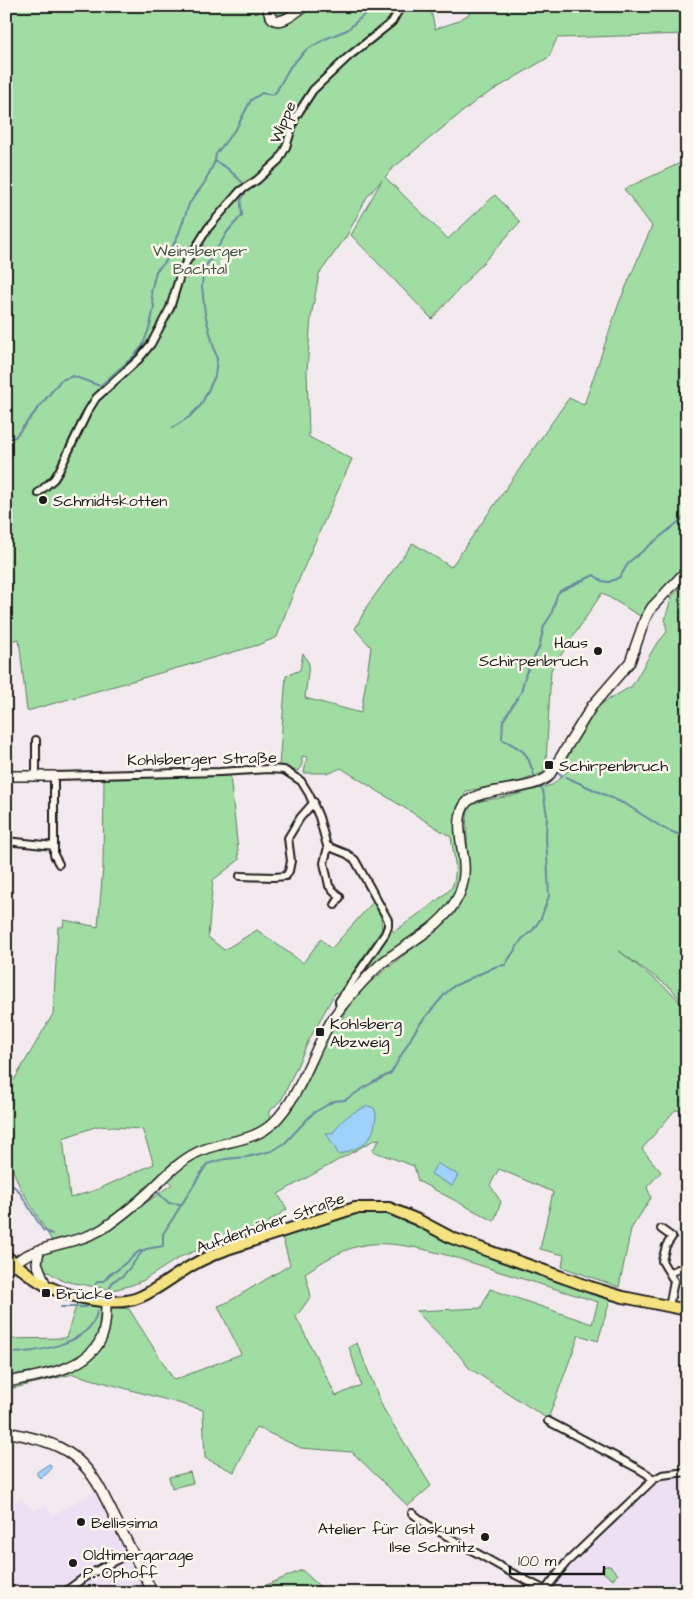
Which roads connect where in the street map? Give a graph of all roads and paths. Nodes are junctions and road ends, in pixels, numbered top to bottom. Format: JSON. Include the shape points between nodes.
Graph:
{"nodes":[{"id":1,"x":269,"y":6,"type":"edge"},
{"id":2,"x":306,"y":6,"type":"edge"},
{"id":3,"x":402,"y":6,"type":"edge"},
{"id":4,"x":38,"y":493,"type":"dead end"},
{"id":5,"x":687,"y":570,"type":"edge"},
{"id":6,"x":36,"y":740,"type":"dead end"},
{"id":7,"x":6,"y":776,"type":"edge"},
{"id":8,"x":36,"y":776,"type":"junction"},
{"id":9,"x":54,"y":776,"type":"junction"},
{"id":10,"x":314,"y":802,"type":"junction"},
{"id":11,"x":6,"y":841,"type":"edge"},
{"id":12,"x":54,"y":846,"type":"junction"},
{"id":13,"x":328,"y":847,"type":"junction"},
{"id":14,"x":58,"y":864,"type":"dead end"},
{"id":15,"x":240,"y":876,"type":"dead end"},
{"id":16,"x":335,"y":905,"type":"dead end"},
{"id":17,"x":340,"y":1008,"type":"junction"},
{"id":18,"x":661,"y":1230,"type":"dead end"},
{"id":19,"x":39,"y":1250,"type":"junction"},
{"id":20,"x":6,"y":1256,"type":"edge"},
{"id":21,"x":10,"y":1267,"type":"edge"},
{"id":22,"x":687,"y":1270,"type":"edge"},
{"id":23,"x":670,"y":1273,"type":"junction"},
{"id":24,"x":46,"y":1286,"type":"junction"},
{"id":25,"x":106,"y":1301,"type":"junction"},
{"id":26,"x":669,"y":1307,"type":"junction"},
{"id":27,"x":687,"y":1310,"type":"edge"},
{"id":28,"x":6,"y":1382,"type":"edge"},
{"id":29,"x":548,"y":1421,"type":"dead end"},
{"id":30,"x":6,"y":1432,"type":"edge"},
{"id":31,"x":687,"y":1472,"type":"edge"},
{"id":32,"x":653,"y":1480,"type":"junction"},
{"id":33,"x":412,"y":1513,"type":"dead end"},
{"id":34,"x":131,"y":1552,"type":"junction"},
{"id":35,"x":544,"y":1591,"type":"edge"},
{"id":36,"x":63,"y":1593,"type":"edge"},
{"id":37,"x":153,"y":1593,"type":"edge"}],
"edges":[{"from":1,"to":2,"type":"main road","via":[[269,15],[277,21]]},
{"from":3,"to":4,"type":"street","name":"Wippe","via":[[392,22],[313,90],[295,118],[279,160],[240,191],[200,240],[182,269],[170,308],[147,350],[96,398],[59,471]]},
{"from":5,"to":17,"type":"main road","via":[[652,607],[630,662],[592,706],[549,776],[520,788],[480,795],[464,805],[460,825],[464,878],[455,902],[434,926],[382,963]]},
{"from":6,"to":8,"type":"street"},
{"from":7,"to":8,"type":"main road","name":"Kohlsberger Straße"},
{"from":8,"to":9,"type":"main road","name":"Kohlsberger Straße"},
{"from":9,"to":10,"type":"street","name":"Kohlsberger Straße","via":[[277,769],[300,781]]},
{"from":9,"to":12,"type":"street"},
{"from":10,"to":13,"type":"street","name":"Kohlsberger Straße"},
{"from":10,"to":15,"type":"street","via":[[288,838],[291,861],[286,876]]},
{"from":11,"to":12,"type":"street"},
{"from":12,"to":14,"type":"street"},
{"from":13,"to":16,"type":"street","via":[[324,863],[329,886],[340,897]]},
{"from":13,"to":17,"type":"street","via":[[355,860],[389,924],[339,1001]]},
{"from":17,"to":19,"type":"main road","via":[[289,1102],[272,1124],[253,1136],[217,1144],[191,1156],[96,1233]]},
{"from":18,"to":23,"type":"street","via":[[672,1237],[662,1262]]},
{"from":19,"to":21,"type":"main road"},
{"from":19,"to":24,"type":"main road","via":[[37,1263]]},
{"from":20,"to":21,"type":"main road","name":"Aufderhöher Straße"},
{"from":21,"to":24,"type":"main road","name":"Aufderhöher Straße"},
{"from":22,"to":23,"type":"street"},
{"from":23,"to":26,"type":"street","via":[[674,1283]]},
{"from":24,"to":25,"type":"main road","name":"Aufderhöher Straße"},
{"from":25,"to":26,"type":"main road","name":"Aufderhöher Straße","via":[[133,1300],[208,1256],[340,1212],[374,1206],[401,1212],[452,1238],[590,1287]]},
{"from":25,"to":28,"type":"main road","via":[[104,1332],[89,1354],[66,1367]]},
{"from":26,"to":27,"type":"main road","name":"Aufderhöher Straße"},
{"from":29,"to":32,"type":"street"},
{"from":30,"to":34,"type":"main road","via":[[52,1443],[84,1464]]},
{"from":31,"to":32,"type":"street","via":[[662,1475]]},
{"from":32,"to":35,"type":"street","via":[[566,1563]]},
{"from":33,"to":35,"type":"street","via":[[429,1526]]},
{"from":34,"to":36,"type":"street"},
{"from":34,"to":37,"type":"main road"}]}
